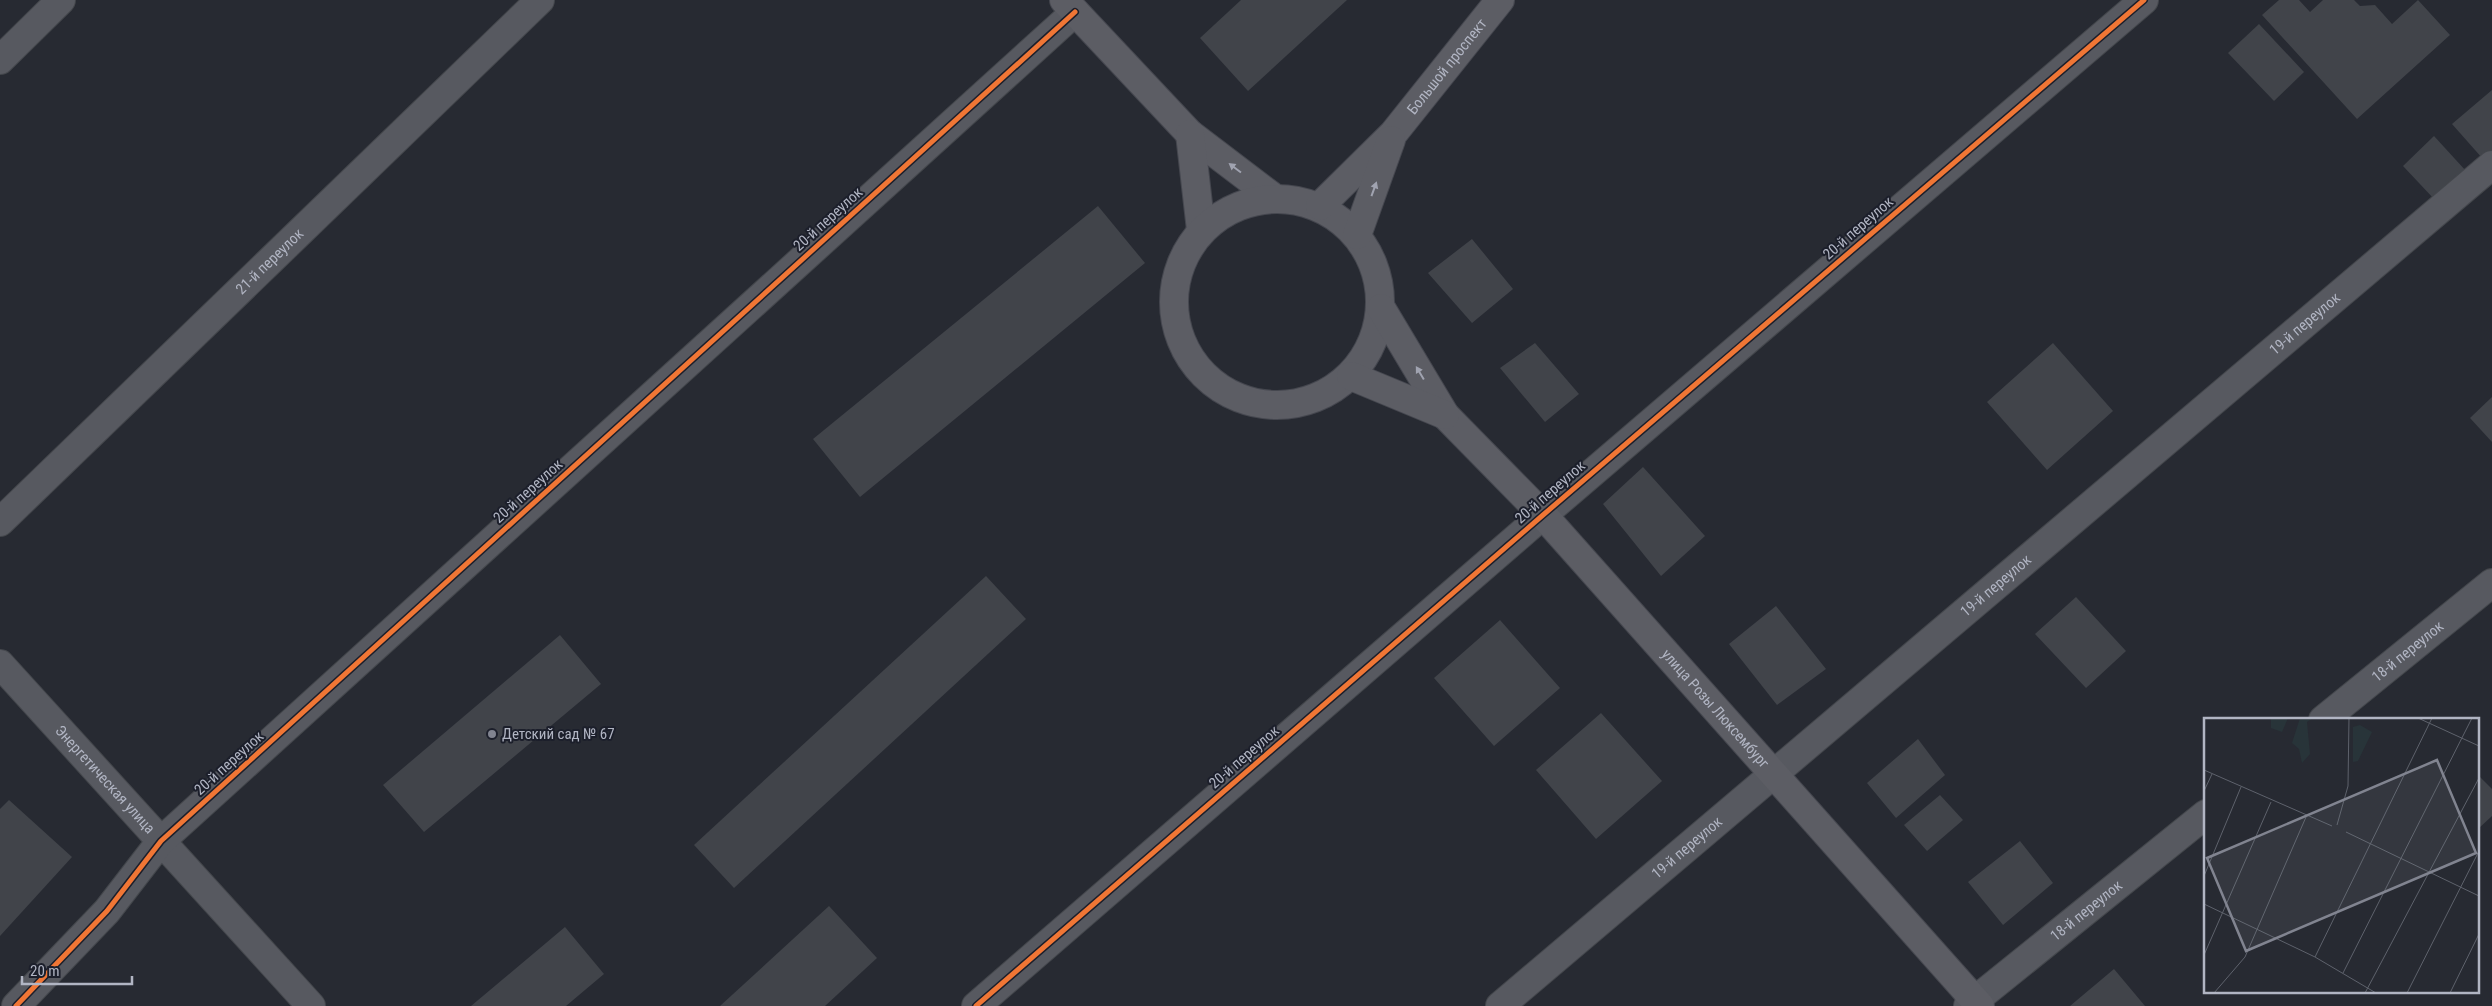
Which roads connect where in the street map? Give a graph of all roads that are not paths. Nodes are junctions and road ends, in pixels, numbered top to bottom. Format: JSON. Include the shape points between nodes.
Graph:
{"nodes":[{"id":1,"x":61,"y":0,"type":"edge"},
{"id":2,"x":540,"y":0,"type":"edge"},
{"id":3,"x":1500,"y":0,"type":"edge"},
{"id":4,"x":2144,"y":0,"type":"edge"},
{"id":5,"x":1069,"y":6,"type":"edge"},
{"id":6,"x":0,"y":60,"type":"edge"},
{"id":7,"x":1190,"y":134,"type":"junction"},
{"id":8,"x":1394,"y":134,"type":"junction"},
{"id":9,"x":2492,"y":165,"type":"edge"},
{"id":10,"x":1274,"y":198,"type":"junction"},
{"id":11,"x":1320,"y":206,"type":"junction"},
{"id":12,"x":1201,"y":230,"type":"junction"},
{"id":13,"x":1357,"y":235,"type":"junction"},
{"id":14,"x":1381,"y":308,"type":"junction"},
{"id":15,"x":1351,"y":376,"type":"junction"},
{"id":16,"x":1445,"y":415,"type":"junction"},
{"id":17,"x":1543,"y":515,"type":"junction"},
{"id":18,"x":0,"y":522,"type":"edge"},
{"id":19,"x":2492,"y":583,"type":"edge"},
{"id":20,"x":0,"y":664,"type":"edge"},
{"id":21,"x":2325,"y":718,"type":"edge"},
{"id":22,"x":1775,"y":775,"type":"junction"},
{"id":23,"x":2204,"y":816,"type":"edge"},
{"id":24,"x":161,"y":841,"type":"junction"},
{"id":25,"x":1974,"y":1004,"type":"edge"},
{"id":26,"x":16,"y":1006,"type":"edge"},
{"id":27,"x":311,"y":1006,"type":"edge"},
{"id":28,"x":976,"y":1006,"type":"edge"},
{"id":29,"x":1500,"y":1006,"type":"edge"}],
"edges":[{"from":1,"to":6,"type":"street"},
{"from":2,"to":18,"type":"street","name":"21-й переулок"},
{"from":3,"to":8,"type":"street","name":"Большой проспект"},
{"from":4,"to":17,"type":"street","name":"20-й переулок"},
{"from":5,"to":7,"type":"street","name":"улица Розы Люксембург"},
{"from":5,"to":24,"type":"street","name":"20-й переулок"},
{"from":10,"to":7,"type":"street","name":"улица Розы Люксембург","one_way":true},
{"from":7,"to":12,"type":"street"},
{"from":8,"to":11,"type":"street","name":"Большой проспект"},
{"from":13,"to":8,"type":"street","name":"Большой проспект","one_way":true},
{"from":9,"to":22,"type":"street","name":"19-й переулок"},
{"from":10,"to":11,"type":"street","name":"улица Розы Люксембург"},
{"from":10,"to":12,"type":"street","name":"улица Розы Люксембург","via":[[1234,207]]},
{"from":11,"to":13,"type":"street","name":"улица Розы Люксембург"},
{"from":12,"to":15,"type":"street","name":"улица Розы Люксембург","via":[[1186,252],[1173,308],[1180,338],[1193,363],[1225,392],[1258,404],[1289,405],[1314,399]]},
{"from":13,"to":14,"type":"street","name":"улица Розы Люксембург","via":[[1379,279]]},
{"from":14,"to":15,"type":"street","name":"улица Розы Люксембург","via":[[1376,334]]},
{"from":16,"to":14,"type":"street","name":"улица Розы Люксембург","one_way":true},
{"from":15,"to":16,"type":"street","name":"улица Розы Люксембург"},
{"from":16,"to":17,"type":"street","name":"улица Розы Люксембург"},
{"from":17,"to":22,"type":"street","name":"улица Розы Люксембург"},
{"from":17,"to":28,"type":"street","name":"20-й переулок"},
{"from":19,"to":21,"type":"street","name":"18-й переулок"},
{"from":20,"to":24,"type":"street","name":"Энергетическая улица"},
{"from":22,"to":25,"type":"street","name":"улица Розы Люксембург"},
{"from":22,"to":29,"type":"street","name":"19-й переулок"},
{"from":23,"to":25,"type":"street","name":"18-й переулок"},
{"from":24,"to":26,"type":"street","name":"20-й переулок","via":[[107,910]]},
{"from":24,"to":27,"type":"street","name":"Энергетическая улица"}]}
